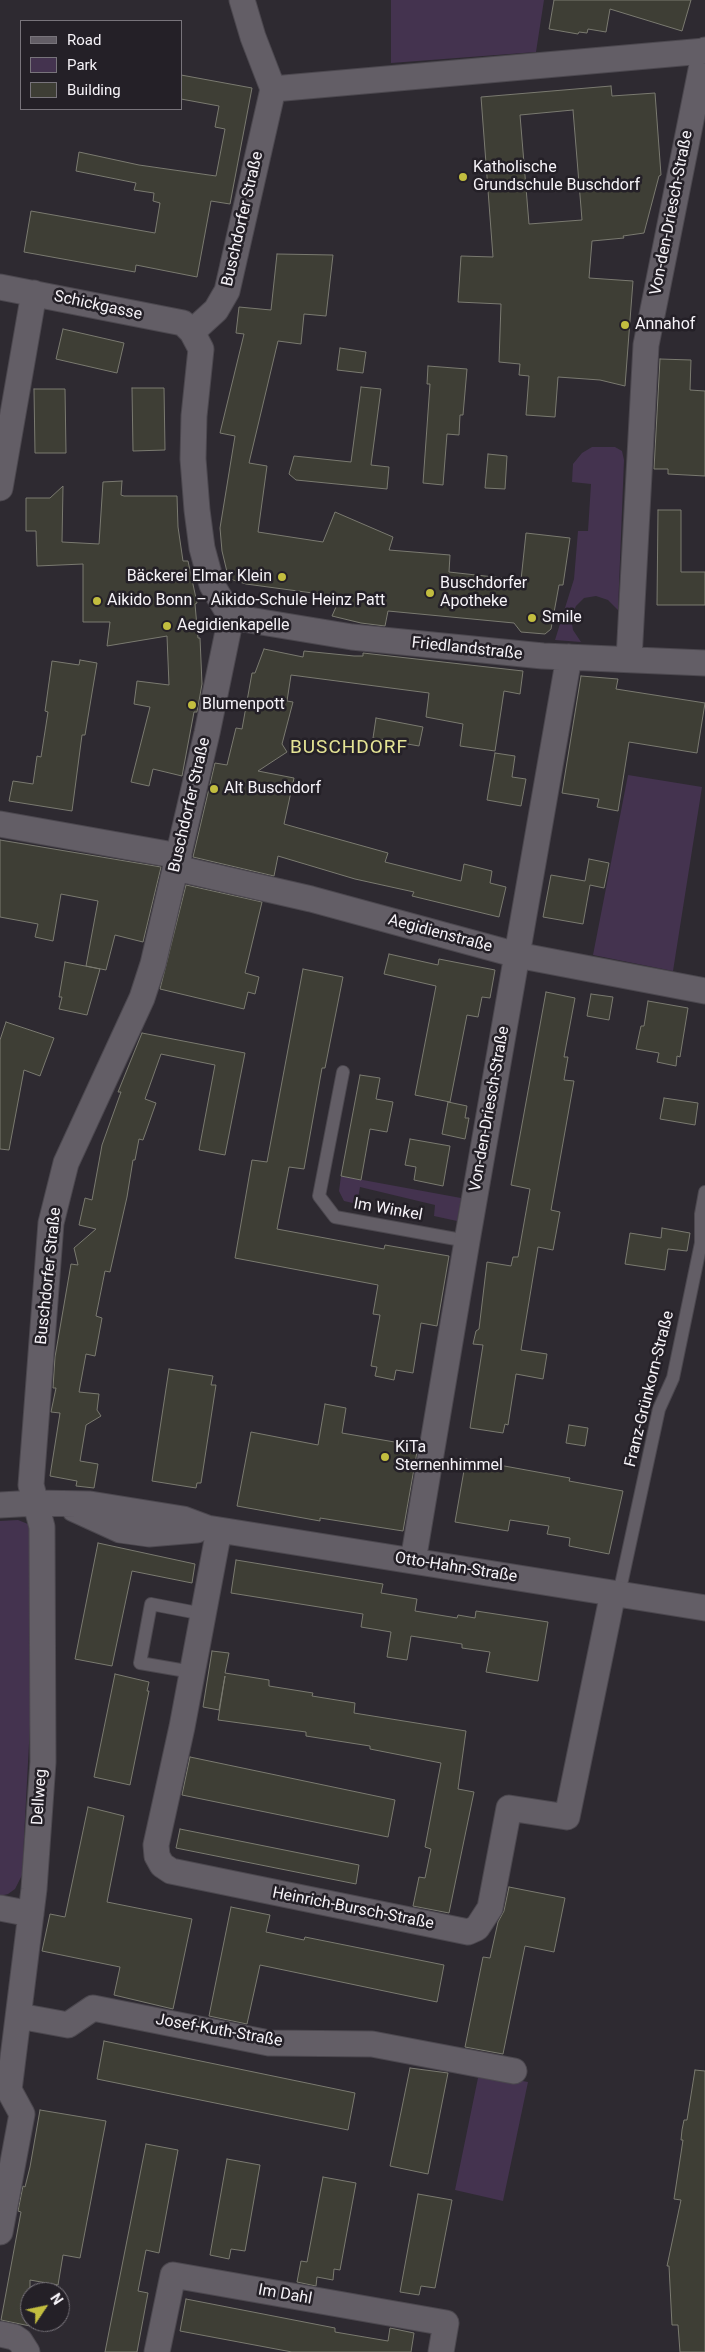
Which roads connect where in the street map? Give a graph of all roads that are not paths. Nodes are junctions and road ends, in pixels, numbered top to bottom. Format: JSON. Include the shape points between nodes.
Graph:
{"nodes":[{"id":1,"x":242,"y":0,"type":"edge"},
{"id":2,"x":705,"y":51,"type":"edge"},
{"id":3,"x":273,"y":89,"type":"junction"},
{"id":4,"x":0,"y":287,"type":"edge"},
{"id":5,"x":34,"y":293,"type":"junction"},
{"id":6,"x":192,"y":332,"type":"junction"},
{"id":7,"x":0,"y":488,"type":"edge"},
{"id":8,"x":231,"y":617,"type":"junction"},
{"id":9,"x":570,"y":657,"type":"junction"},
{"id":10,"x":629,"y":659,"type":"junction"},
{"id":11,"x":705,"y":663,"type":"edge"},
{"id":12,"x":0,"y":824,"type":"edge"},
{"id":13,"x":177,"y":862,"type":"junction"},
{"id":14,"x":517,"y":955,"type":"junction"},
{"id":15,"x":705,"y":991,"type":"edge"},
{"id":16,"x":343,"y":1072,"type":"dead end"},
{"id":17,"x":705,"y":1192,"type":"edge"},
{"id":18,"x":466,"y":1241,"type":"junction"},
{"id":19,"x":48,"y":1503,"type":"junction"},
{"id":20,"x":0,"y":1504,"type":"edge"},
{"id":21,"x":213,"y":1529,"type":"junction"},
{"id":22,"x":413,"y":1561,"type":"junction"},
{"id":23,"x":616,"y":1594,"type":"junction"},
{"id":24,"x":705,"y":1608,"type":"edge"},
{"id":25,"x":202,"y":1614,"type":"junction"},
{"id":26,"x":192,"y":1672,"type":"junction"},
{"id":27,"x":0,"y":1908,"type":"edge"},
{"id":28,"x":31,"y":1914,"type":"junction"},
{"id":29,"x":19,"y":2016,"type":"junction"},
{"id":30,"x":514,"y":2071,"type":"dead end"},
{"id":31,"x":5,"y":2090,"type":"edge"},
{"id":32,"x":0,"y":2232,"type":"edge"},
{"id":33,"x":0,"y":2334,"type":"edge"},
{"id":34,"x":27,"y":2352,"type":"edge"},
{"id":35,"x":157,"y":2352,"type":"edge"},
{"id":36,"x":441,"y":2352,"type":"edge"}],
"edges":[{"from":1,"to":3,"type":"street"},
{"from":2,"to":3,"type":"street","name":"Von-den-Driesch-Straße"},
{"from":2,"to":10,"type":"street","name":"Von-den-Driesch-Straße","via":[[646,345]]},
{"from":3,"to":6,"type":"street","name":"Buschdorfer Straße","via":[[227,291],[216,310]]},
{"from":4,"to":5,"type":"street","name":"Schickgasse"},
{"from":5,"to":6,"type":"street","name":"Schickgasse","via":[[183,324]]},
{"from":5,"to":7,"type":"street"},
{"from":6,"to":8,"type":"street","via":[[201,349],[193,459],[202,548],[212,585]]},
{"from":8,"to":9,"type":"street","name":"Friedlandstraße","via":[[352,637]]},
{"from":8,"to":13,"type":"street","name":"Buschdorfer Straße"},
{"from":9,"to":10,"type":"street","name":"Friedlandstraße"},
{"from":9,"to":14,"type":"street","name":"Von-den-Driesch-Straße"},
{"from":10,"to":11,"type":"street","name":"Friedlandstraße"},
{"from":12,"to":13,"type":"street","name":"Aegidienstraße"},
{"from":13,"to":14,"type":"street","name":"Aegidienstraße"},
{"from":13,"to":19,"type":"street","name":"Buschdorfer Straße","via":[[142,998],[66,1163],[51,1223],[31,1486]]},
{"from":14,"to":15,"type":"street","name":"Aegidienstraße"},
{"from":14,"to":18,"type":"street","name":"Von-den-Driesch-Straße"},
{"from":16,"to":18,"type":"lane","name":"Im Winkel","via":[[319,1196],[335,1217]]},
{"from":17,"to":23,"type":"lane","name":"Franz-Grünkorn-Straße","via":[[701,1242],[675,1368],[659,1409]]},
{"from":18,"to":22,"type":"street","name":"Von-den-Driesch-Straße"},
{"from":19,"to":20,"type":"street","name":"Otto-Hahn-Straße"},
{"from":19,"to":21,"type":"street","name":"Otto-Hahn-Straße","via":[[125,1509],[183,1519]]},
{"from":19,"to":28,"type":"street","name":"Dellweg","via":[[42,1527],[43,1752]]},
{"from":21,"to":22,"type":"street","name":"Otto-Hahn-Straße"},
{"from":21,"to":25,"type":"street","name":"Heinrich-Bursch-Straße"},
{"from":22,"to":23,"type":"street","name":"Otto-Hahn-Straße"},
{"from":23,"to":24,"type":"street","name":"Otto-Hahn-Straße"},
{"from":23,"to":26,"type":"street","name":"Heinrich-Bursch-Straße","via":[[567,1817],[509,1808],[490,1908],[477,1928],[468,1932],[171,1871],[162,1865],[156,1856],[156,1845]]},
{"from":25,"to":26,"type":"street","name":"Heinrich-Bursch-Straße"},
{"from":25,"to":26,"type":"lane","via":[[151,1604],[140,1663]]},
{"from":27,"to":28,"type":"street"},
{"from":28,"to":29,"type":"street","name":"Dellweg"},
{"from":29,"to":30,"type":"street","name":"Josef-Kuth-Straße","via":[[68,2025],[94,2008],[269,2043],[372,2044]]},
{"from":29,"to":31,"type":"street","name":"Dellweg"},
{"from":31,"to":32,"type":"street","name":"Dellweg","via":[[22,2114]]},
{"from":33,"to":34,"type":"street","via":[[20,2341]]},
{"from":35,"to":36,"type":"street","name":"Im Dahl","via":[[173,2274],[446,2323]]}]}
